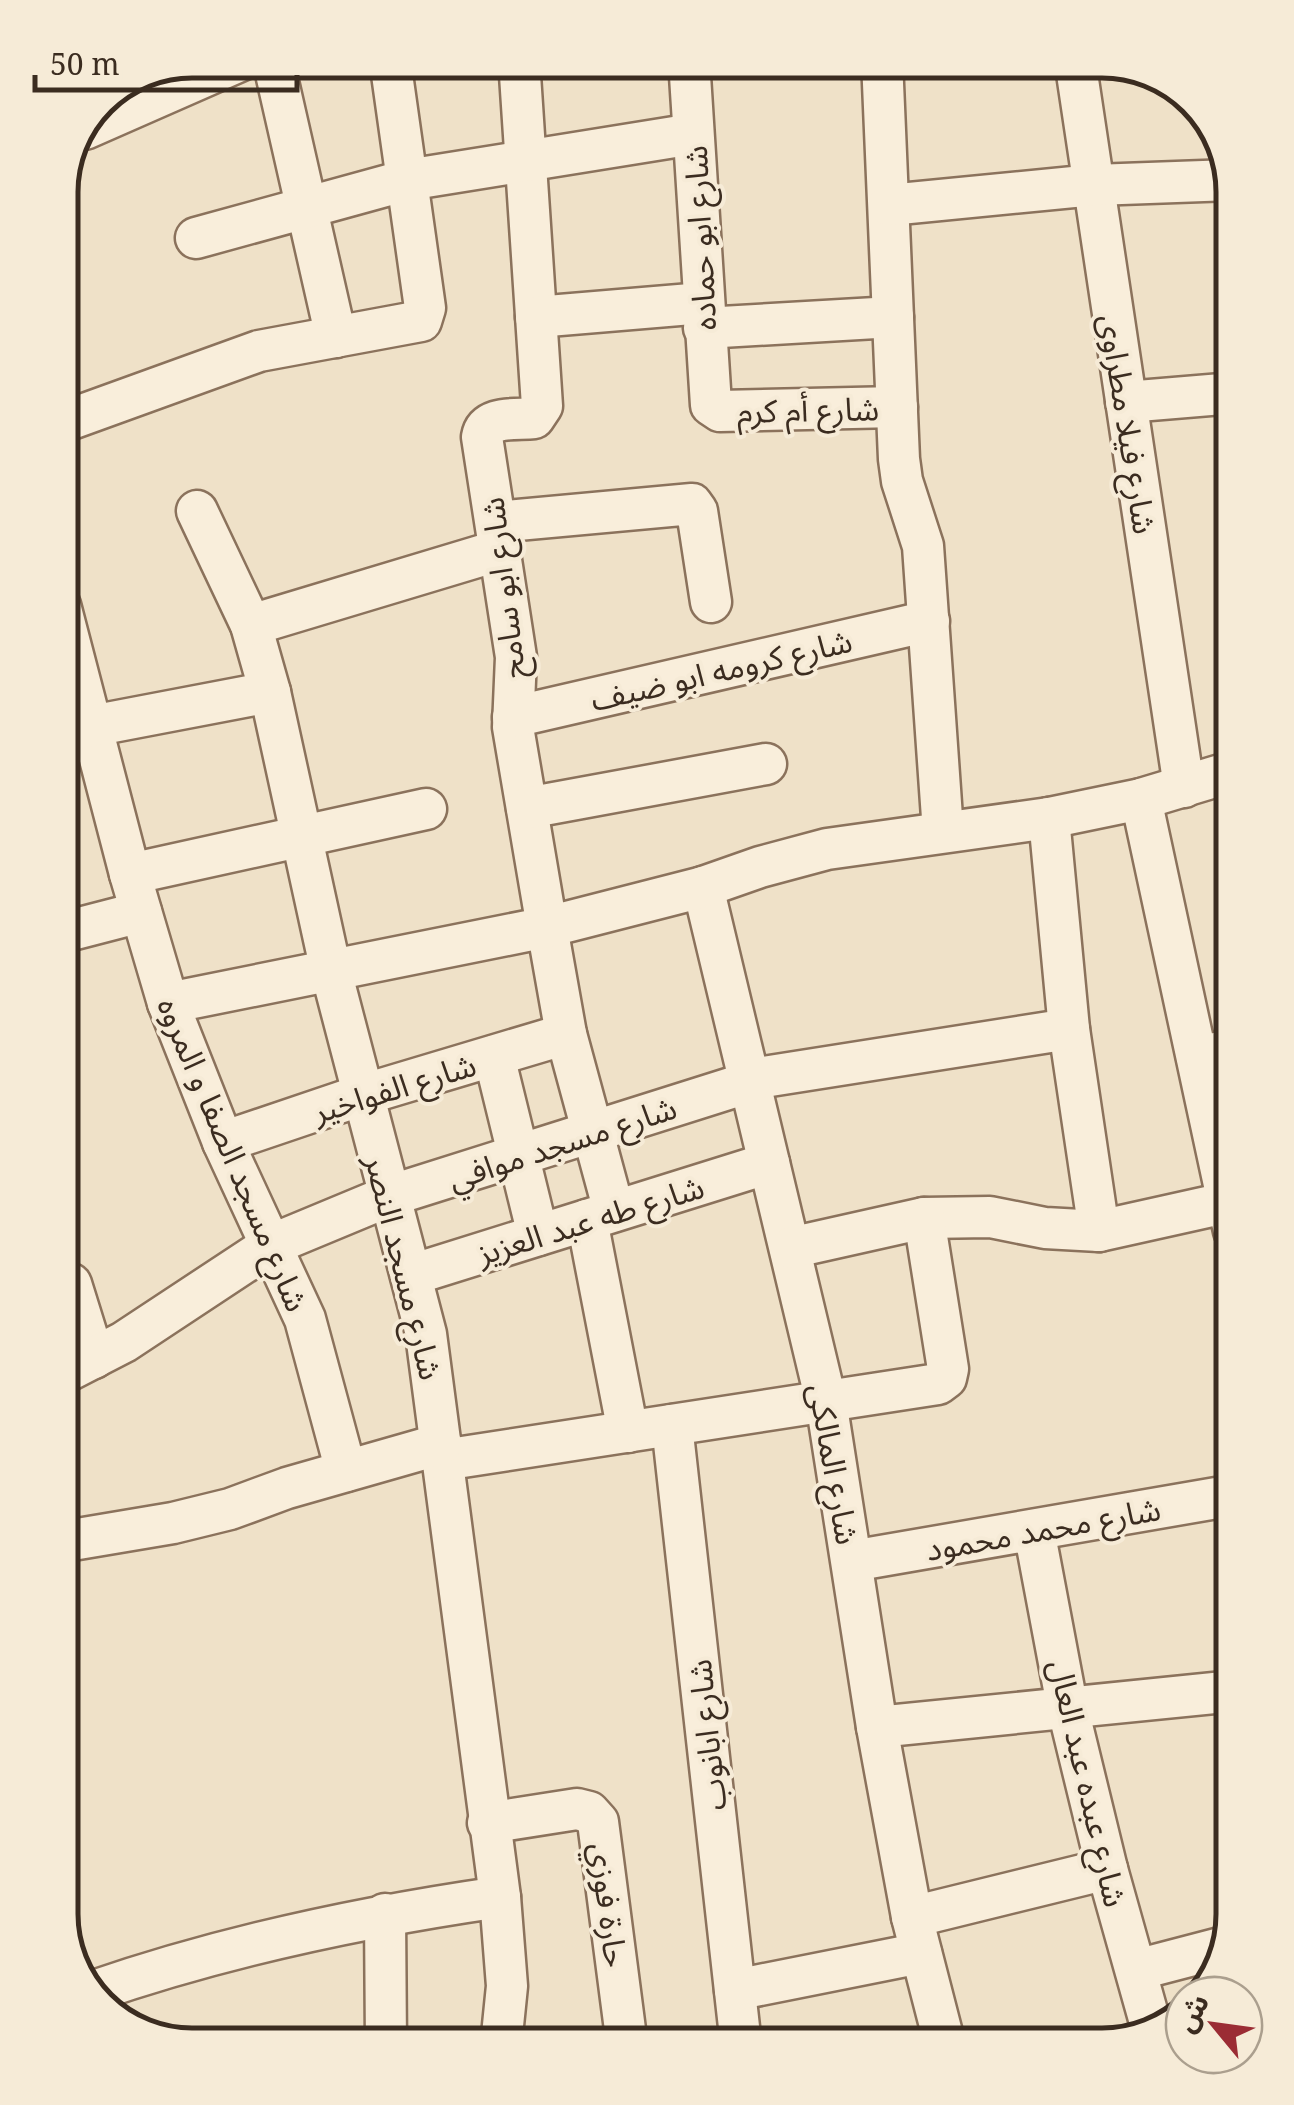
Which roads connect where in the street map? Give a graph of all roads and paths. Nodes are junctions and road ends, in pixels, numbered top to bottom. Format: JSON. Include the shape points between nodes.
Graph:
{"nodes":[{"id":1,"x":201,"y":78,"type":"edge"},
{"id":2,"x":277,"y":78,"type":"edge"},
{"id":3,"x":393,"y":78,"type":"edge"},
{"id":4,"x":520,"y":78,"type":"edge"},
{"id":5,"x":690,"y":78,"type":"edge"},
{"id":6,"x":883,"y":78,"type":"edge"},
{"id":7,"x":1078,"y":78,"type":"edge"},
{"id":8,"x":101,"y":122,"type":"edge"},
{"id":9,"x":693,"y":134,"type":"junction"},
{"id":10,"x":525,"y":158,"type":"junction"},
{"id":11,"x":407,"y":180,"type":"junction"},
{"id":12,"x":1216,"y":181,"type":"edge"},
{"id":13,"x":1094,"y":185,"type":"junction"},
{"id":14,"x":889,"y":204,"type":"junction"},
{"id":15,"x":307,"y":208,"type":"junction"},
{"id":16,"x":196,"y":238,"type":"dead end"},
{"id":17,"x":704,"y":315,"type":"junction"},
{"id":18,"x":536,"y":317,"type":"junction"},
{"id":19,"x":893,"y":317,"type":"junction"},
{"id":20,"x":336,"y":337,"type":"junction"},
{"id":21,"x":1216,"y":394,"type":"edge"},
{"id":22,"x":1126,"y":402,"type":"junction"},
{"id":23,"x":897,"y":406,"type":"junction"},
{"id":24,"x":720,"y":410,"type":"joint"},
{"id":25,"x":78,"y":416,"type":"edge"},
{"id":26,"x":196,"y":511,"type":"dead end"},
{"id":27,"x":498,"y":536,"type":"junction"},
{"id":28,"x":711,"y":602,"type":"dead end"},
{"id":29,"x":928,"y":621,"type":"junction"},
{"id":30,"x":251,"y":625,"type":"junction"},
{"id":31,"x":270,"y":692,"type":"junction"},
{"id":32,"x":513,"y":717,"type":"junction"},
{"id":33,"x":78,"y":729,"type":"edge"},
{"id":34,"x":78,"y":732,"type":"edge"},
{"id":35,"x":766,"y":764,"type":"dead end"},
{"id":36,"x":1216,"y":777,"type":"edge"},
{"id":37,"x":1184,"y":787,"type":"junction"},
{"id":38,"x":1140,"y":799,"type":"junction"},
{"id":39,"x":527,"y":808,"type":"junction"},
{"id":40,"x":426,"y":809,"type":"dead end"},
{"id":41,"x":1048,"y":818,"type":"junction"},
{"id":42,"x":942,"y":832,"type":"junction"},
{"id":43,"x":301,"y":837,"type":"junction"},
{"id":44,"x":703,"y":888,"type":"junction"},
{"id":45,"x":136,"y":893,"type":"junction"},
{"id":46,"x":78,"y":924,"type":"edge"},
{"id":47,"x":547,"y":927,"type":"junction"},
{"id":48,"x":331,"y":970,"type":"junction"},
{"id":49,"x":168,"y":1003,"type":"junction"},
{"id":50,"x":1069,"y":1029,"type":"junction"},
{"id":51,"x":566,"y":1034,"type":"junction"},
{"id":52,"x":1215,"y":1053,"type":"edge"},
{"id":53,"x":494,"y":1056,"type":"junction"},
{"id":54,"x":750,"y":1080,"type":"junction"},
{"id":55,"x":362,"y":1096,"type":"junction"},
{"id":56,"x":595,"y":1132,"type":"junction"},
{"id":57,"x":223,"y":1142,"type":"junction"},
{"id":58,"x":518,"y":1155,"type":"junction"},
{"id":59,"x":770,"y":1163,"type":"junction"},
{"id":60,"x":389,"y":1196,"type":"junction"},
{"id":61,"x":1216,"y":1213,"type":"edge"},
{"id":62,"x":601,"y":1216,"type":"junction"},
{"id":63,"x":924,"y":1218,"type":"junction"},
{"id":64,"x":1099,"y":1231,"type":"junction"},
{"id":65,"x":538,"y":1235,"type":"junction"},
{"id":66,"x":271,"y":1245,"type":"junction"},
{"id":67,"x":790,"y":1248,"type":"junction"},
{"id":68,"x":411,"y":1275,"type":"junction"},
{"id":69,"x":78,"y":1366,"type":"edge"},
{"id":70,"x":826,"y":1401,"type":"junction"},
{"id":71,"x":672,"y":1425,"type":"junction"},
{"id":72,"x":628,"y":1432,"type":"junction"},
{"id":73,"x":442,"y":1452,"type":"junction"},
{"id":74,"x":346,"y":1471,"type":"junction"},
{"id":75,"x":1216,"y":1498,"type":"edge"},
{"id":76,"x":1034,"y":1530,"type":"junction"},
{"id":77,"x":78,"y":1539,"type":"edge"},
{"id":78,"x":852,"y":1561,"type":"junction"},
{"id":79,"x":1216,"y":1693,"type":"edge"},
{"id":80,"x":1067,"y":1705,"type":"junction"},
{"id":81,"x":878,"y":1726,"type":"junction"},
{"id":82,"x":488,"y":1822,"type":"junction"},
{"id":83,"x":1107,"y":1869,"type":"junction"},
{"id":84,"x":500,"y":1897,"type":"junction"},
{"id":85,"x":385,"y":1914,"type":"junction"},
{"id":86,"x":916,"y":1934,"type":"junction"},
{"id":87,"x":1210,"y":1951,"type":"edge"},
{"id":88,"x":1136,"y":1970,"type":"junction"},
{"id":89,"x":105,"y":1988,"type":"edge"},
{"id":90,"x":735,"y":1990,"type":"junction"},
{"id":91,"x":1149,"y":2017,"type":"edge"},
{"id":92,"x":376,"y":2027,"type":"edge"},
{"id":93,"x":503,"y":2027,"type":"edge"},
{"id":94,"x":625,"y":2027,"type":"edge"},
{"id":95,"x":739,"y":2028,"type":"edge"},
{"id":96,"x":941,"y":2028,"type":"edge"}],
"edges":[{"from":1,"to":8,"type":"street"},
{"from":2,"to":15,"type":"street"},
{"from":3,"to":11,"type":"street"},
{"from":4,"to":10,"type":"street","name":"شارع ابو سامح"},
{"from":5,"to":9,"type":"street","name":"شارع ابو حماده"},
{"from":6,"to":14,"type":"street"},
{"from":7,"to":13,"type":"street","name":"شارع فيلا مطراوى"},
{"from":9,"to":10,"type":"street"},
{"from":9,"to":17,"type":"street","name":"شارع ابو حماده"},
{"from":10,"to":11,"type":"street"},
{"from":10,"to":18,"type":"street","name":"شارع ابو سامح"},
{"from":11,"to":15,"type":"street"},
{"from":11,"to":20,"type":"street","via":[[424,316],[414,325]]},
{"from":12,"to":13,"type":"street"},
{"from":13,"to":14,"type":"street"},
{"from":13,"to":22,"type":"street","name":"شارع فيلا مطراوى"},
{"from":14,"to":19,"type":"street"},
{"from":15,"to":16,"type":"street"},
{"from":15,"to":20,"type":"street"},
{"from":17,"to":18,"type":"street"},
{"from":17,"to":19,"type":"street"},
{"from":17,"to":24,"type":"street","name":"شارع ابو حماده","via":[[708,399]]},
{"from":18,"to":27,"type":"street","name":"شارع ابو سامح","via":[[540,414],[492,422],[482,432]]},
{"from":19,"to":23,"type":"street"},
{"from":20,"to":25,"type":"street","via":[[259,351]]},
{"from":21,"to":22,"type":"street"},
{"from":22,"to":37,"type":"street","name":"شارع فيلا مطراوى"},
{"from":23,"to":24,"type":"street","name":"شارع أم كرم"},
{"from":23,"to":29,"type":"street","via":[[902,482],[923,546]]},
{"from":26,"to":30,"type":"street","name":"شارع مسجد النصر"},
{"from":27,"to":28,"type":"street","via":[[692,504]]},
{"from":27,"to":30,"type":"street"},
{"from":27,"to":32,"type":"street","name":"شارع ابو سامح","via":[[516,657]]},
{"from":29,"to":32,"type":"street","name":"شارع كرومه ابو ضيف"},
{"from":29,"to":42,"type":"street"},
{"from":30,"to":31,"type":"street","name":"شارع مسجد النصر"},
{"from":31,"to":33,"type":"street"},
{"from":31,"to":43,"type":"street","name":"شارع مسجد النصر"},
{"from":32,"to":39,"type":"street","name":"شارع ابو سامح"},
{"from":34,"to":45,"type":"street","name":"شارع مسجد الصفا و المروه"},
{"from":35,"to":39,"type":"street"},
{"from":36,"to":37,"type":"street"},
{"from":37,"to":38,"type":"street"},
{"from":38,"to":41,"type":"street"},
{"from":38,"to":52,"type":"street"},
{"from":39,"to":47,"type":"street","name":"شارع ابو سامح"},
{"from":40,"to":43,"type":"street"},
{"from":41,"to":42,"type":"street"},
{"from":41,"to":50,"type":"street"},
{"from":42,"to":44,"type":"street","via":[[827,848]]},
{"from":43,"to":45,"type":"street"},
{"from":43,"to":48,"type":"street","name":"شارع مسجد النصر"},
{"from":44,"to":47,"type":"street"},
{"from":44,"to":54,"type":"street","name":"شارع المالكى"},
{"from":45,"to":46,"type":"street"},
{"from":45,"to":49,"type":"street","name":"شارع مسجد الصفا و المروه"},
{"from":47,"to":48,"type":"street"},
{"from":47,"to":51,"type":"street","name":"شارع ابو سامح"},
{"from":48,"to":49,"type":"street"},
{"from":48,"to":55,"type":"street","name":"شارع مسجد النصر"},
{"from":49,"to":57,"type":"street","name":"شارع مسجد الصفا و المروه"},
{"from":50,"to":54,"type":"street","name":"شارع مسجد موافي"},
{"from":50,"to":64,"type":"street"},
{"from":51,"to":53,"type":"street","name":"شارع الفواخير"},
{"from":51,"to":56,"type":"street","name":"شارع ابو سامح"},
{"from":53,"to":55,"type":"street","name":"شارع الفواخير"},
{"from":53,"to":58,"type":"street"},
{"from":54,"to":56,"type":"street","name":"شارع مسجد موافي"},
{"from":54,"to":59,"type":"street","name":"شارع المالكى"},
{"from":55,"to":57,"type":"street","name":"شارع الفواخير"},
{"from":55,"to":60,"type":"street","name":"شارع مسجد النصر"},
{"from":56,"to":58,"type":"street","name":"شارع مسجد موافي"},
{"from":56,"to":62,"type":"street","name":"شارع ابو سامح"},
{"from":57,"to":66,"type":"street","name":"شارع مسجد الصفا و المروه"},
{"from":58,"to":60,"type":"street","name":"شارع مسجد موافي"},
{"from":58,"to":65,"type":"street"},
{"from":59,"to":62,"type":"street","name":"شارع طه عبد العزيز"},
{"from":59,"to":67,"type":"street","name":"شارع المالكى"},
{"from":60,"to":66,"type":"street","name":"شارع مسجد موافي"},
{"from":60,"to":68,"type":"street","name":"شارع مسجد النصر"},
{"from":61,"to":64,"type":"street"},
{"from":62,"to":65,"type":"street","name":"شارع طه عبد العزيز"},
{"from":62,"to":72,"type":"street","name":"شارع ابو سامح"},
{"from":63,"to":64,"type":"street"},
{"from":63,"to":67,"type":"street"},
{"from":63,"to":70,"type":"street","via":[[946,1378]]},
{"from":65,"to":68,"type":"street","name":"شارع طه عبد العزيز"},
{"from":66,"to":69,"type":"street","name":"شارع مسجد موافي"},
{"from":66,"to":74,"type":"street","name":"شارع مسجد الصفا و المروه","via":[[310,1334]]},
{"from":67,"to":70,"type":"street","name":"شارع المالكى"},
{"from":68,"to":73,"type":"street","name":"شارع مسجد النصر","via":[[432,1364]]},
{"from":70,"to":71,"type":"street"},
{"from":70,"to":78,"type":"street","name":"شارع المالكى"},
{"from":71,"to":72,"type":"street"},
{"from":71,"to":90,"type":"street","name":"شارع ابانوب"},
{"from":72,"to":73,"type":"street"},
{"from":73,"to":74,"type":"street"},
{"from":73,"to":82,"type":"street","name":"شارع مسجد النصر"},
{"from":74,"to":77,"type":"street","via":[[230,1509]]},
{"from":75,"to":76,"type":"street","name":"شارع محمد محمود"},
{"from":76,"to":78,"type":"street","name":"شارع محمد محمود"},
{"from":76,"to":80,"type":"street","name":"شارع عبده عبد العال"},
{"from":78,"to":81,"type":"street","name":"شارع المالكى"},
{"from":79,"to":80,"type":"street"},
{"from":80,"to":81,"type":"street"},
{"from":80,"to":83,"type":"street","name":"شارع عبده عبد العال"},
{"from":81,"to":86,"type":"street","name":"شارع المالكى"},
{"from":82,"to":84,"type":"street","name":"شارع مسجد النصر"},
{"from":82,"to":94,"type":"street","name":"حارة فوزي","via":[[577,1809],[598,1822]]},
{"from":83,"to":86,"type":"street"},
{"from":83,"to":88,"type":"street","name":"شارع عبده عبد العال"},
{"from":84,"to":85,"type":"street"},
{"from":84,"to":93,"type":"street","name":"شارع مسجد النصر","via":[[507,1986]]},
{"from":85,"to":89,"type":"street"},
{"from":85,"to":92,"type":"street"},
{"from":86,"to":90,"type":"street"},
{"from":86,"to":96,"type":"street","name":"شارع المالكى"},
{"from":87,"to":88,"type":"street"},
{"from":88,"to":91,"type":"street","name":"شارع عبده عبد العال"},
{"from":90,"to":95,"type":"street","name":"شارع ابانوب"}]}
